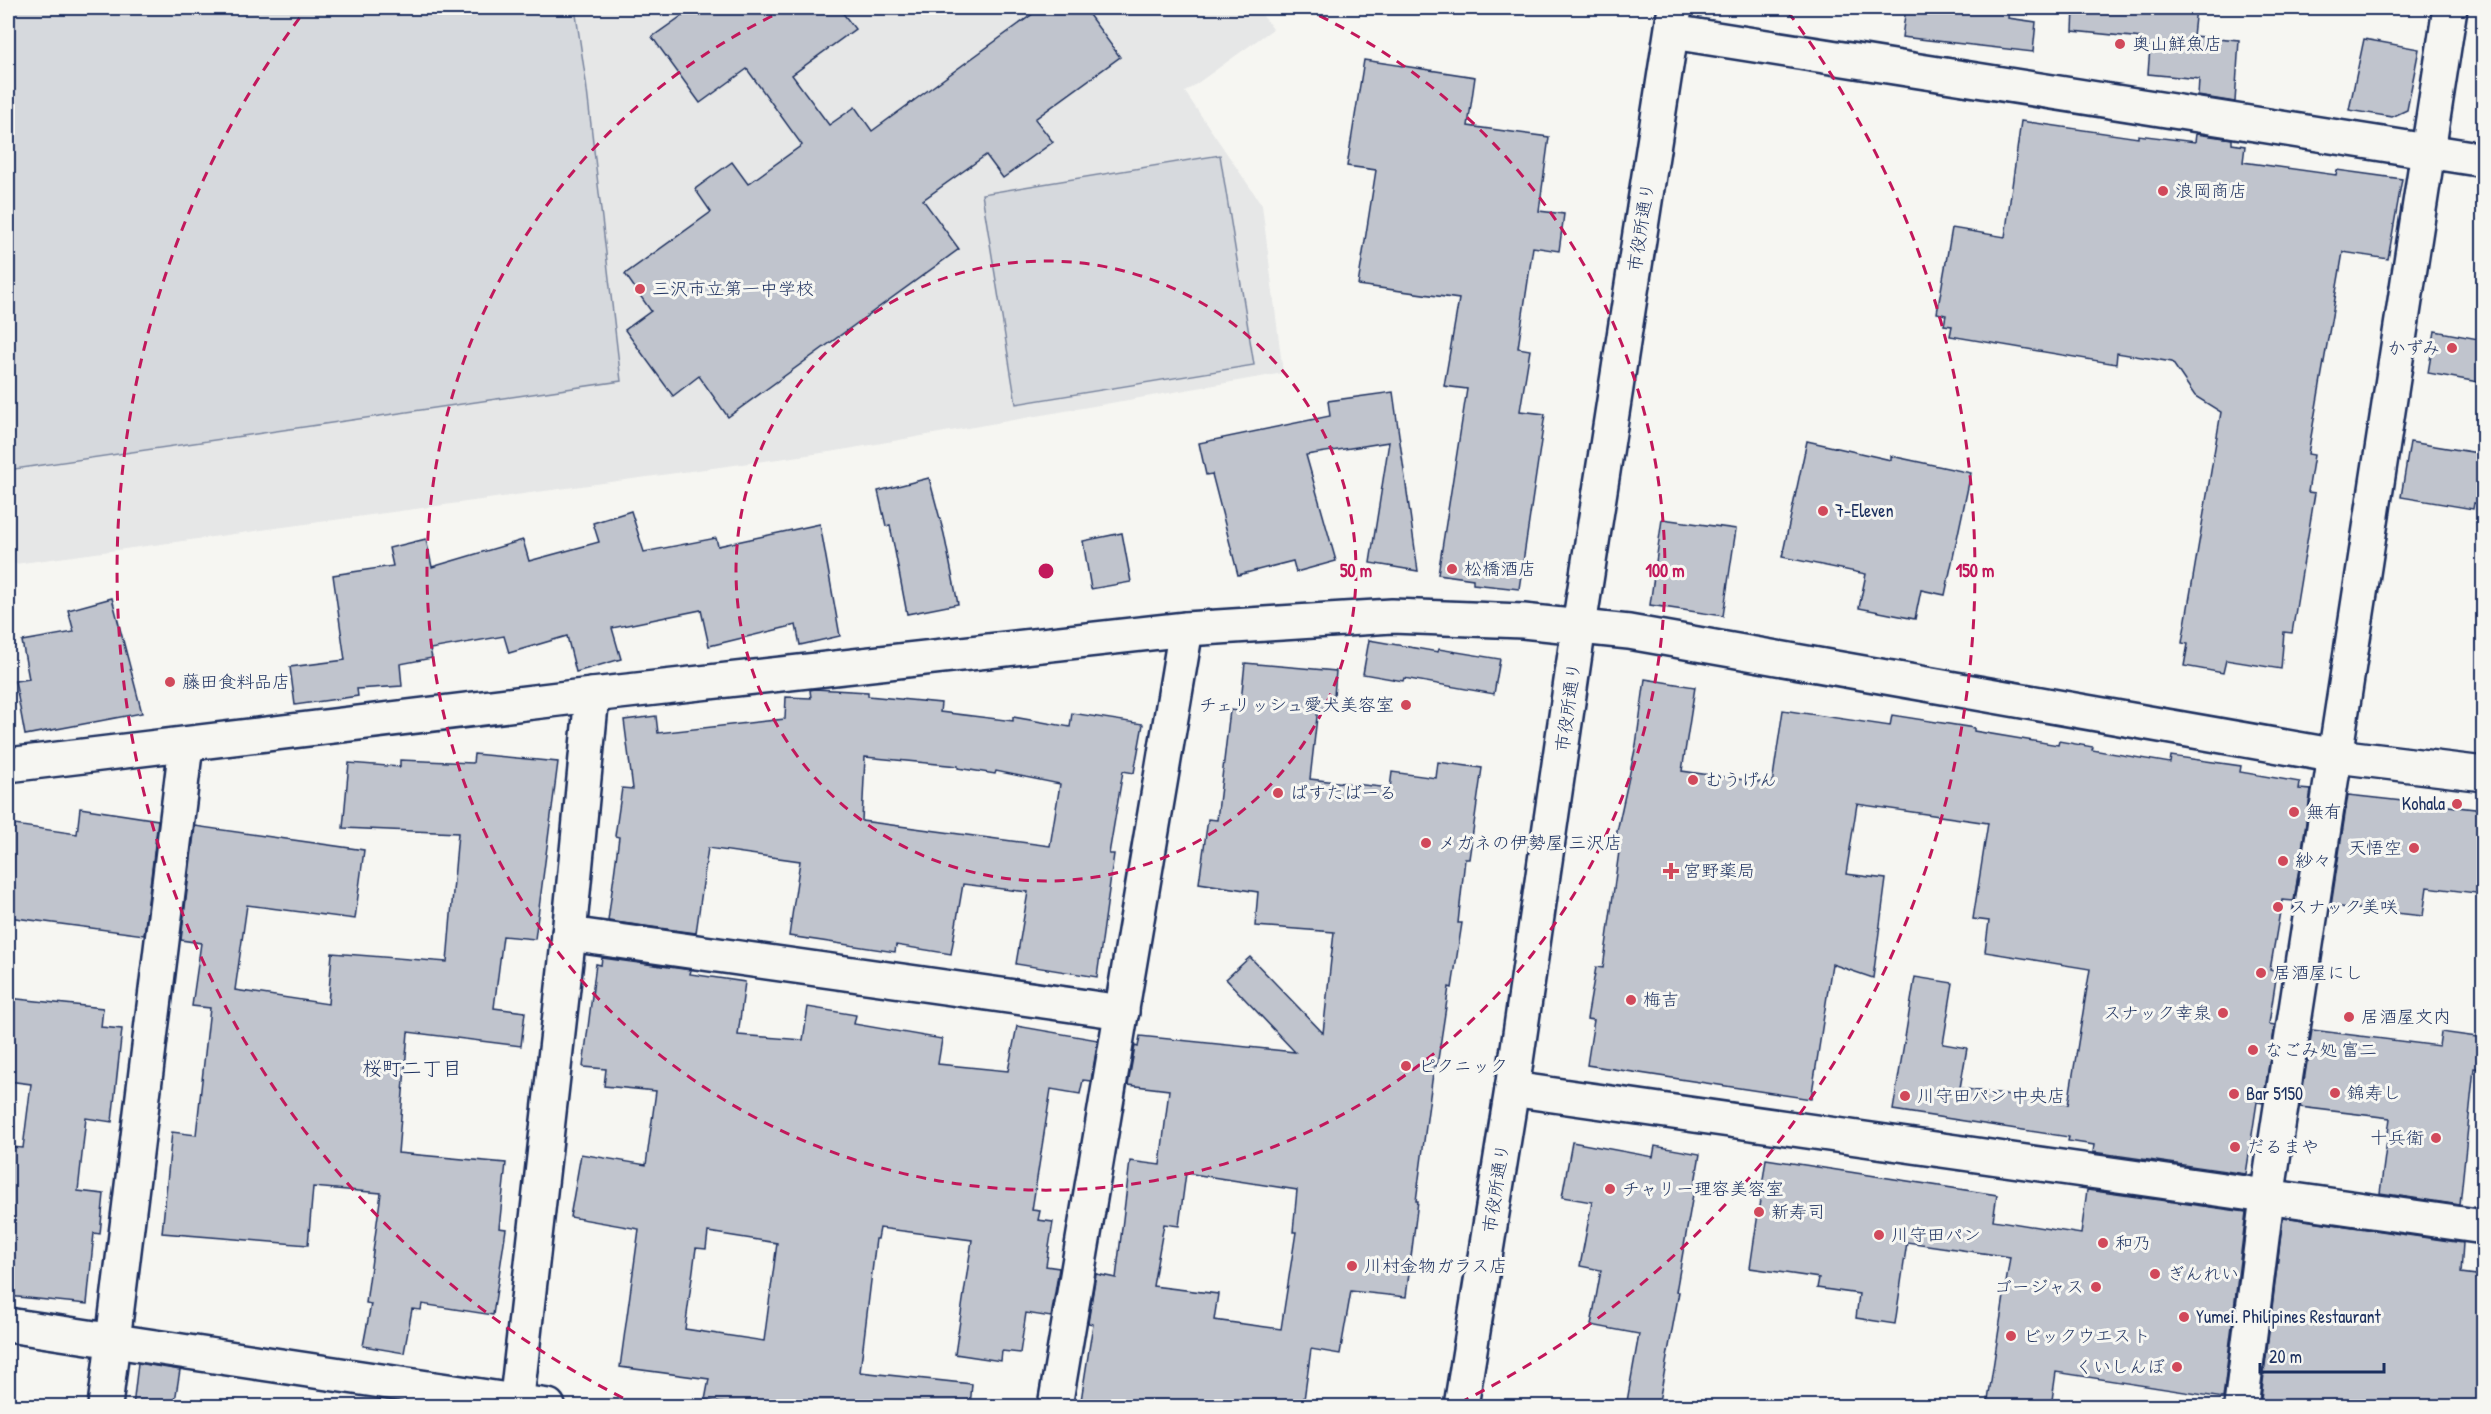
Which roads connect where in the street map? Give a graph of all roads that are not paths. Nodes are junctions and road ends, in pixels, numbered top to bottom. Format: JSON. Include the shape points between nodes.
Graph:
{"nodes":[{"id":1,"x":2451,"y":8,"type":"edge"},
{"id":2,"x":1674,"y":20,"type":"edge"},
{"id":3,"x":2428,"y":150,"type":"junction"},
{"id":4,"x":2484,"y":160,"type":"edge"},
{"id":5,"x":1579,"y":626,"type":"junction"},
{"id":6,"x":1186,"y":629,"type":"junction"},
{"id":7,"x":592,"y":695,"type":"junction"},
{"id":8,"x":186,"y":745,"type":"junction"},
{"id":9,"x":2337,"y":756,"type":"junction"},
{"id":10,"x":8,"y":765,"type":"edge"},
{"id":11,"x":2484,"y":774,"type":"edge"},
{"id":12,"x":569,"y":934,"type":"junction"},
{"id":13,"x":1122,"y":1012,"type":"junction"},
{"id":14,"x":1512,"y":1089,"type":"junction"},
{"id":15,"x":2267,"y":1198,"type":"junction"},
{"id":16,"x":2484,"y":1227,"type":"edge"},
{"id":17,"x":8,"y":1325,"type":"edge"},
{"id":18,"x":113,"y":1341,"type":"junction"},
{"id":19,"x":527,"y":1405,"type":"edge"},
{"id":20,"x":105,"y":1407,"type":"edge"},
{"id":21,"x":1055,"y":1407,"type":"edge"},
{"id":22,"x":1461,"y":1407,"type":"edge"},
{"id":23,"x":2241,"y":1407,"type":"edge"}],
"edges":[{"from":1,"to":3,"type":"street"},
{"from":2,"to":3,"type":"street"},
{"from":2,"to":5,"type":"street","name":"市役所通り"},
{"from":3,"to":4,"type":"street"},
{"from":3,"to":9,"type":"street"},
{"from":5,"to":6,"type":"street","via":[[1392,616]]},
{"from":5,"to":9,"type":"street"},
{"from":5,"to":14,"type":"street","name":"市役所通り"},
{"from":6,"to":7,"type":"street"},
{"from":6,"to":13,"type":"street"},
{"from":7,"to":8,"type":"street"},
{"from":7,"to":12,"type":"street"},
{"from":8,"to":10,"type":"street"},
{"from":8,"to":18,"type":"street"},
{"from":9,"to":11,"type":"street"},
{"from":9,"to":15,"type":"street"},
{"from":12,"to":13,"type":"street"},
{"from":12,"to":19,"type":"street"},
{"from":13,"to":21,"type":"street"},
{"from":14,"to":15,"type":"street"},
{"from":14,"to":22,"type":"street","name":"市役所通り"},
{"from":15,"to":16,"type":"street"},
{"from":15,"to":23,"type":"street"},
{"from":17,"to":18,"type":"street"},
{"from":18,"to":19,"type":"street"},
{"from":18,"to":20,"type":"street"}]}
